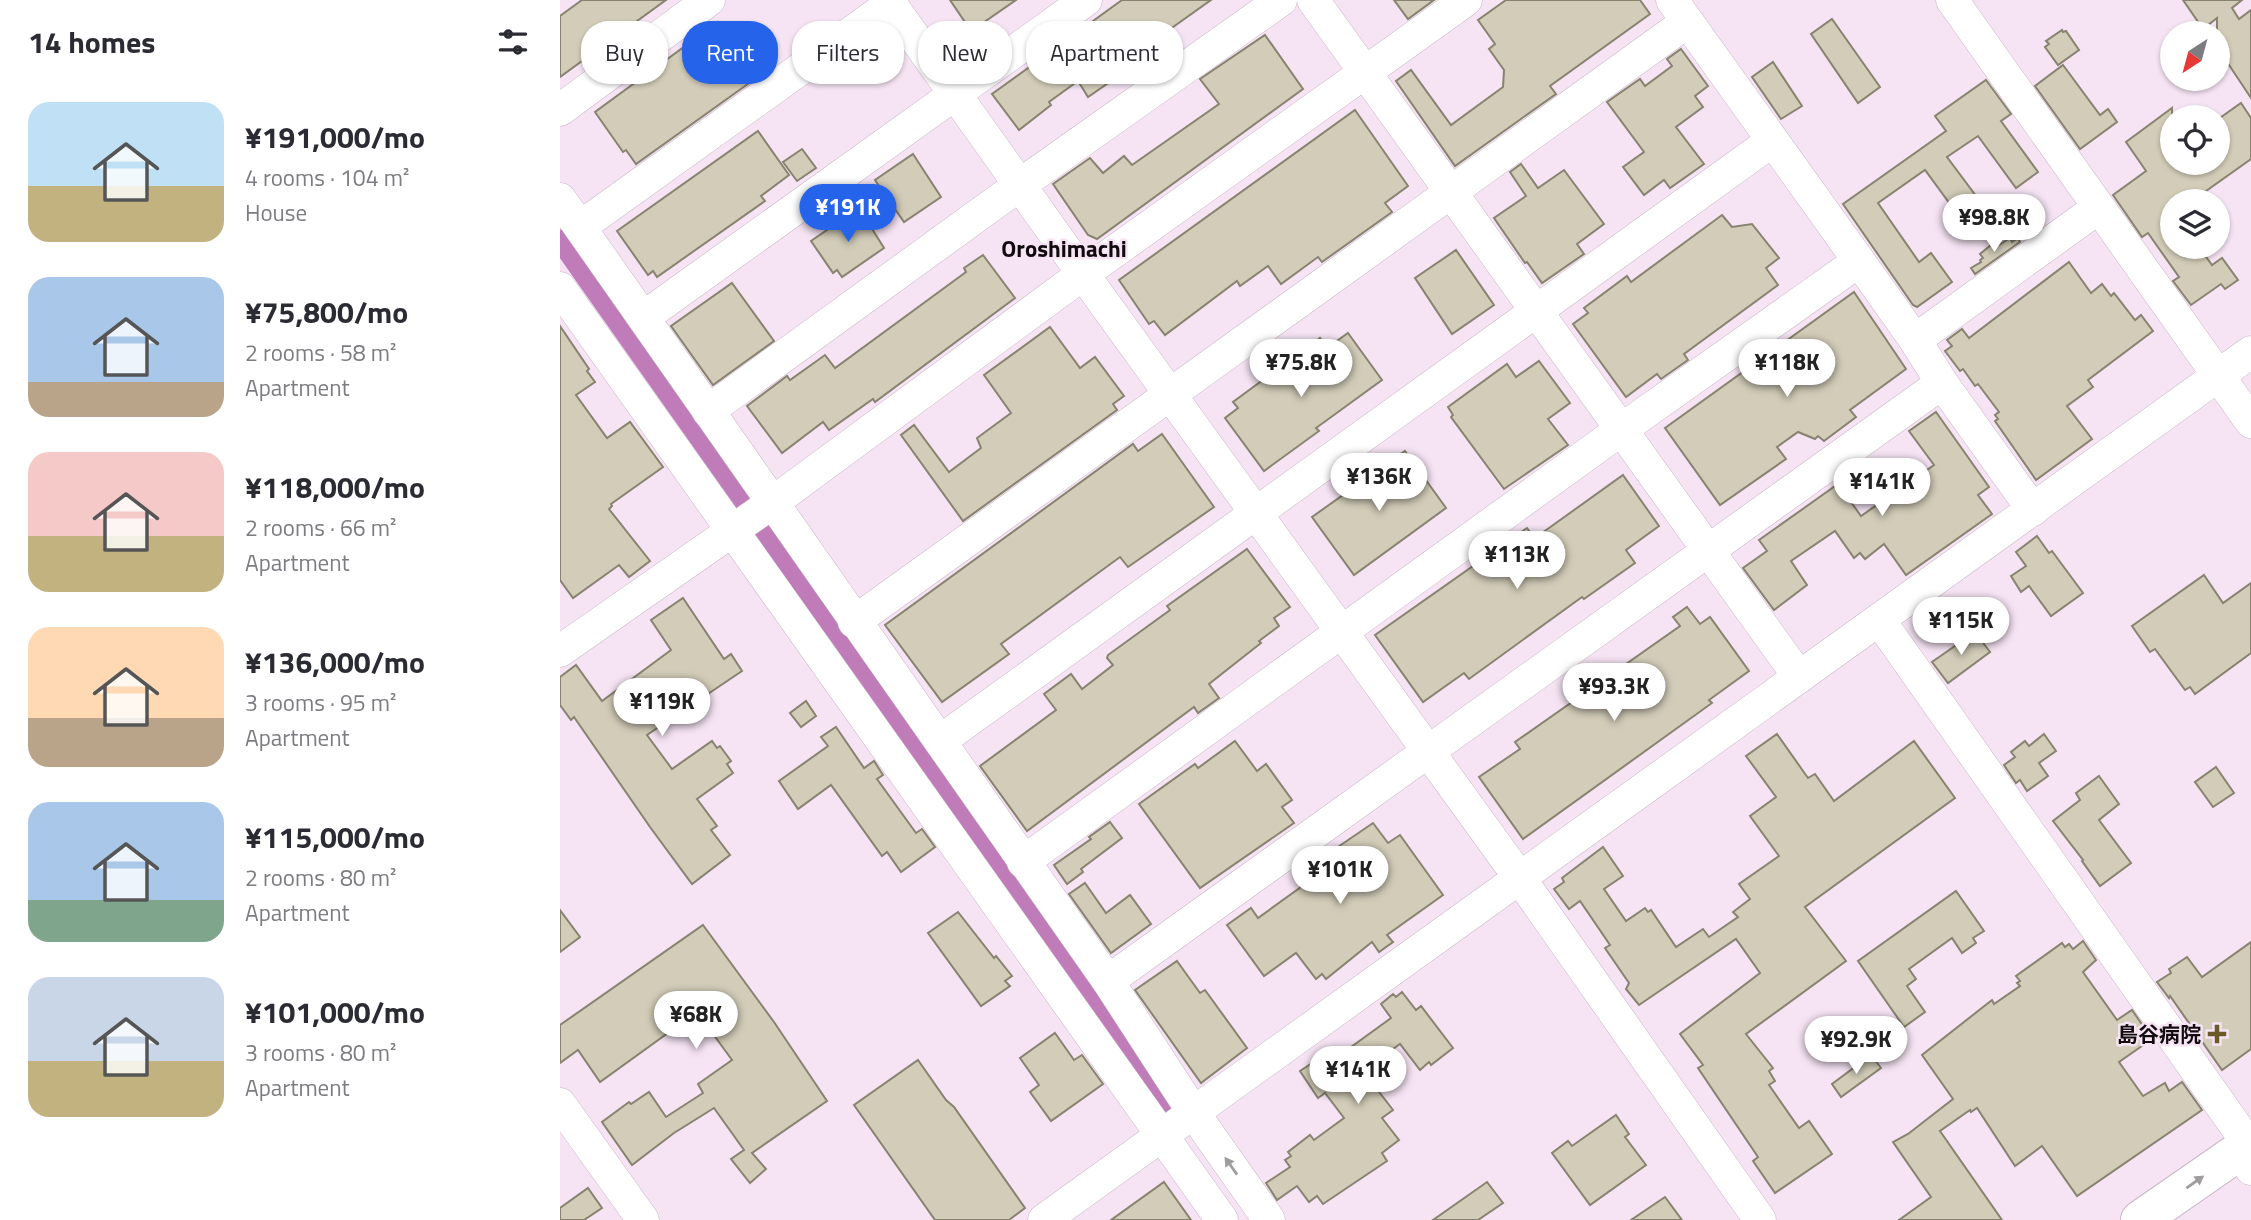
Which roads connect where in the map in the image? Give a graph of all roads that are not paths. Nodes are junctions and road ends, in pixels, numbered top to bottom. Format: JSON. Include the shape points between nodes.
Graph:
{"nodes":[{"id":1,"x":709,"y":0,"type":"edge"},
{"id":2,"x":1086,"y":0,"type":"edge"},
{"id":3,"x":1281,"y":0,"type":"edge"},
{"id":4,"x":1312,"y":0,"type":"edge"},
{"id":5,"x":1466,"y":0,"type":"edge"},
{"id":6,"x":1952,"y":0,"type":"edge"},
{"id":7,"x":890,"y":2,"type":"edge"},
{"id":8,"x":1680,"y":11,"type":"edge"},
{"id":9,"x":1364,"y":74,"type":"junction"},
{"id":10,"x":955,"y":92,"type":"junction"},
{"id":11,"x":560,"y":110,"type":"edge"},
{"id":12,"x":1772,"y":141,"type":"junction"},
{"id":13,"x":1021,"y":184,"type":"junction"},
{"id":14,"x":1450,"y":192,"type":"junction"},
{"id":15,"x":560,"y":199,"type":"edge"},
{"id":16,"x":2098,"y":208,"type":"junction"},
{"id":17,"x":580,"y":227,"type":"junction"},
{"id":18,"x":1859,"y":261,"type":"junction"},
{"id":19,"x":1083,"y":274,"type":"junction"},
{"id":20,"x":560,"y":288,"type":"edge"},
{"id":21,"x":1537,"y":311,"type":"junction"},
{"id":22,"x":644,"y":317,"type":"junction"},
{"id":23,"x":1915,"y":340,"type":"junction"},
{"id":24,"x":2251,"y":352,"type":"edge"},
{"id":25,"x":2218,"y":376,"type":"junction"},
{"id":26,"x":1942,"y":383,"type":"junction"},
{"id":27,"x":1171,"y":396,"type":"junction"},
{"id":28,"x":708,"y":411,"type":"junction"},
{"id":29,"x":2251,"y":422,"type":"edge"},
{"id":30,"x":1622,"y":429,"type":"junction"},
{"id":31,"x":2034,"y":510,"type":"junction"},
{"id":32,"x":1255,"y":512,"type":"junction"},
{"id":33,"x":752,"y":516,"type":"junction"},
{"id":34,"x":1709,"y":549,"type":"junction"},
{"id":35,"x":1880,"y":621,"type":"junction"},
{"id":36,"x":855,"y":622,"type":"junction"},
{"id":37,"x":1341,"y":631,"type":"junction"},
{"id":38,"x":560,"y":651,"type":"edge"},
{"id":39,"x":1798,"y":677,"type":"junction"},
{"id":40,"x":940,"y":741,"type":"junction"},
{"id":41,"x":1429,"y":751,"type":"junction"},
{"id":42,"x":1023,"y":862,"type":"junction"},
{"id":43,"x":1519,"y":877,"type":"junction"},
{"id":44,"x":1108,"y":981,"type":"junction"},
{"id":45,"x":560,"y":1104,"type":"edge"},
{"id":46,"x":1178,"y":1123,"type":"junction"},
{"id":47,"x":2250,"y":1157,"type":"edge"},
{"id":48,"x":643,"y":1220,"type":"edge"},
{"id":49,"x":1044,"y":1220,"type":"edge"},
{"id":50,"x":1222,"y":1220,"type":"edge"},
{"id":51,"x":1269,"y":1220,"type":"edge"},
{"id":52,"x":1760,"y":1220,"type":"edge"},
{"id":53,"x":2140,"y":1220,"type":"edge"},
{"id":54,"x":2185,"y":1220,"type":"edge"}],
"edges":[{"from":1,"to":11,"type":"street"},
{"from":2,"to":10,"type":"street"},
{"from":3,"to":13,"type":"street"},
{"from":4,"to":9,"type":"street"},
{"from":5,"to":9,"type":"street"},
{"from":6,"to":16,"type":"street"},
{"from":7,"to":10,"type":"street"},
{"from":7,"to":17,"type":"street"},
{"from":8,"to":12,"type":"street"},
{"from":8,"to":14,"type":"street"},
{"from":9,"to":14,"type":"street"},
{"from":9,"to":19,"type":"street"},
{"from":10,"to":13,"type":"street"},
{"from":10,"to":22,"type":"street"},
{"from":12,"to":18,"type":"street"},
{"from":12,"to":21,"type":"street"},
{"from":13,"to":19,"type":"street"},
{"from":13,"to":28,"type":"street"},
{"from":14,"to":21,"type":"street"},
{"from":14,"to":27,"type":"street"},
{"from":15,"to":17,"type":"street"},
{"from":16,"to":23,"type":"street"},
{"from":16,"to":25,"type":"street"},
{"from":17,"to":22,"type":"street"},
{"from":18,"to":23,"type":"street"},
{"from":18,"to":30,"type":"street"},
{"from":19,"to":27,"type":"street"},
{"from":19,"to":33,"type":"street"},
{"from":20,"to":33,"type":"street"},
{"from":21,"to":30,"type":"street"},
{"from":21,"to":32,"type":"street"},
{"from":22,"to":28,"type":"street"},
{"from":23,"to":26,"type":"street"},
{"from":24,"to":25,"type":"street"},
{"from":25,"to":29,"type":"street"},
{"from":25,"to":31,"type":"street"},
{"from":26,"to":31,"type":"street"},
{"from":26,"to":34,"type":"street"},
{"from":27,"to":32,"type":"street"},
{"from":27,"to":36,"type":"street"},
{"from":28,"to":33,"type":"street"},
{"from":30,"to":34,"type":"street"},
{"from":30,"to":37,"type":"street"},
{"from":31,"to":35,"type":"street"},
{"from":32,"to":37,"type":"street"},
{"from":32,"to":40,"type":"street"},
{"from":33,"to":36,"type":"street"},
{"from":33,"to":38,"type":"street"},
{"from":33,"to":46,"type":"street"},
{"from":34,"to":39,"type":"street"},
{"from":34,"to":41,"type":"street"},
{"from":35,"to":39,"type":"street"},
{"from":35,"to":47,"type":"street"},
{"from":36,"to":40,"type":"street"},
{"from":37,"to":41,"type":"street"},
{"from":37,"to":42,"type":"street"},
{"from":39,"to":43,"type":"street"},
{"from":40,"to":42,"type":"street"},
{"from":41,"to":43,"type":"street"},
{"from":41,"to":44,"type":"street"},
{"from":42,"to":44,"type":"street"},
{"from":43,"to":46,"type":"street"},
{"from":43,"to":52,"type":"street"},
{"from":44,"to":46,"type":"street"},
{"from":45,"to":48,"type":"street"},
{"from":46,"to":49,"type":"street"},
{"from":46,"to":50,"type":"street"},
{"from":51,"to":46,"type":"street","one_way":true},
{"from":53,"to":47,"type":"main road","one_way":true},
{"from":47,"to":54,"type":"main road"}]}
